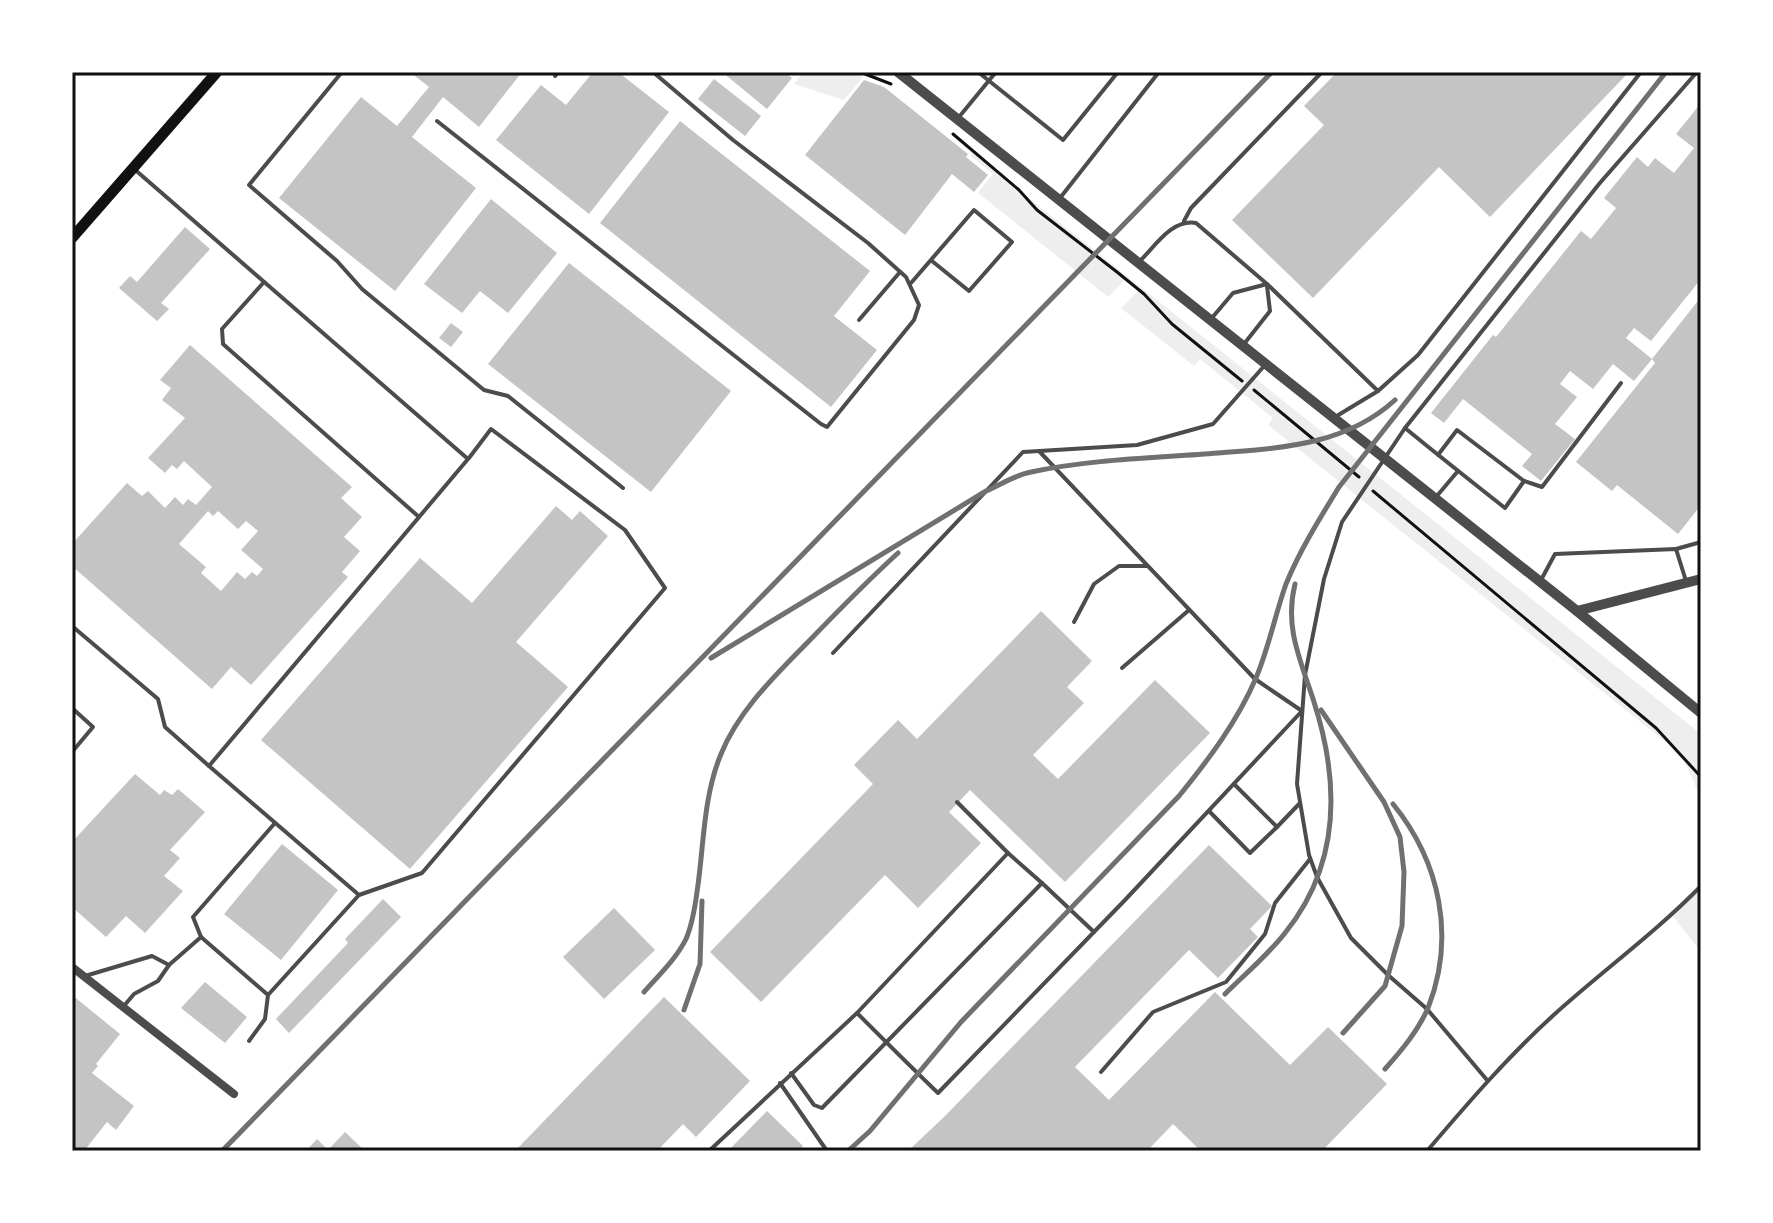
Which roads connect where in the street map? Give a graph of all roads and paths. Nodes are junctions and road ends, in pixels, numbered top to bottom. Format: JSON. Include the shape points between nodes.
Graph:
{"nodes":[{"id":1,"x":217,"y":72,"type":"edge"},
{"id":2,"x":342,"y":72,"type":"edge"},
{"id":3,"x":653,"y":72,"type":"edge"},
{"id":4,"x":860,"y":72,"type":"edge"},
{"id":5,"x":898,"y":72,"type":"edge"},
{"id":6,"x":978,"y":72,"type":"edge"},
{"id":7,"x":996,"y":72,"type":"edge"},
{"id":8,"x":1118,"y":72,"type":"edge"},
{"id":9,"x":1159,"y":72,"type":"edge"},
{"id":10,"x":1322,"y":72,"type":"edge"},
{"id":11,"x":1641,"y":72,"type":"edge"},
{"id":12,"x":1697,"y":72,"type":"edge"},
{"id":13,"x":989,"y":81,"type":"junction"},
{"id":14,"x":892,"y":85,"type":"dead end"},
{"id":15,"x":957,"y":119,"type":"junction"},
{"id":16,"x":437,"y":121,"type":"dead end"},
{"id":17,"x":949,"y":131,"type":"dead end"},
{"id":18,"x":133,"y":168,"type":"junction"},
{"id":19,"x":1059,"y":200,"type":"junction"},
{"id":20,"x":1184,"y":221,"type":"junction"},
{"id":21,"x":72,"y":238,"type":"edge"},
{"id":22,"x":932,"y":261,"type":"junction"},
{"id":23,"x":1138,"y":263,"type":"junction"},
{"id":24,"x":900,"y":272,"type":"junction"},
{"id":25,"x":264,"y":282,"type":"junction"},
{"id":26,"x":911,"y":283,"type":"junction"},
{"id":27,"x":1267,"y":284,"type":"junction"},
{"id":28,"x":1211,"y":319,"type":"junction"},
{"id":29,"x":859,"y":320,"type":"dead end"},
{"id":30,"x":1243,"y":345,"type":"junction"},
{"id":31,"x":1266,"y":364,"type":"junction"},
{"id":32,"x":1621,"y":383,"type":"dead end"},
{"id":33,"x":1247,"y":385,"type":"junction"},
{"id":34,"x":1378,"y":391,"type":"junction"},
{"id":35,"x":1333,"y":418,"type":"junction"},
{"id":36,"x":1405,"y":428,"type":"junction"},
{"id":37,"x":1039,"y":451,"type":"junction"},
{"id":38,"x":1438,"y":455,"type":"junction"},
{"id":39,"x":468,"y":459,"type":"junction"},
{"id":40,"x":1384,"y":459,"type":"junction"},
{"id":41,"x":1458,"y":471,"type":"junction"},
{"id":42,"x":1524,"y":481,"type":"junction"},
{"id":43,"x":1366,"y":484,"type":"junction"},
{"id":44,"x":623,"y":488,"type":"dead end"},
{"id":45,"x":1435,"y":499,"type":"junction"},
{"id":46,"x":419,"y":517,"type":"junction"},
{"id":47,"x":1701,"y":542,"type":"edge"},
{"id":48,"x":1676,"y":549,"type":"junction"},
{"id":49,"x":1147,"y":566,"type":"junction"},
{"id":50,"x":1701,"y":579,"type":"edge"},
{"id":51,"x":1540,"y":582,"type":"junction"},
{"id":52,"x":1686,"y":583,"type":"junction"},
{"id":53,"x":1189,"y":610,"type":"junction"},
{"id":54,"x":1577,"y":611,"type":"junction"},
{"id":55,"x":1074,"y":622,"type":"dead end"},
{"id":56,"x":72,"y":626,"type":"edge"},
{"id":57,"x":833,"y":653,"type":"dead end"},
{"id":58,"x":1122,"y":668,"type":"dead end"},
{"id":59,"x":72,"y":708,"type":"edge"},
{"id":60,"x":1302,"y":711,"type":"junction"},
{"id":61,"x":1701,"y":713,"type":"edge"},
{"id":62,"x":72,"y":752,"type":"edge"},
{"id":63,"x":209,"y":766,"type":"junction"},
{"id":64,"x":1701,"y":777,"type":"edge"},
{"id":65,"x":1234,"y":784,"type":"junction"},
{"id":66,"x":957,"y":802,"type":"dead end"},
{"id":67,"x":1300,"y":803,"type":"junction"},
{"id":68,"x":1209,"y":811,"type":"junction"},
{"id":69,"x":275,"y":823,"type":"junction"},
{"id":70,"x":1277,"y":827,"type":"junction"},
{"id":71,"x":1008,"y":853,"type":"junction"},
{"id":72,"x":1310,"y":859,"type":"junction"},
{"id":73,"x":1042,"y":883,"type":"junction"},
{"id":74,"x":1701,"y":886,"type":"edge"},
{"id":75,"x":359,"y":895,"type":"junction"},
{"id":76,"x":1094,"y":932,"type":"junction"},
{"id":77,"x":201,"y":937,"type":"junction"},
{"id":78,"x":169,"y":965,"type":"junction"},
{"id":79,"x":72,"y":967,"type":"edge"},
{"id":80,"x":84,"y":976,"type":"junction"},
{"id":81,"x":268,"y":995,"type":"junction"},
{"id":82,"x":123,"y":1007,"type":"junction"},
{"id":83,"x":857,"y":1013,"type":"junction"},
{"id":84,"x":249,"y":1041,"type":"dead end"},
{"id":85,"x":887,"y":1043,"type":"junction"},
{"id":86,"x":1101,"y":1072,"type":"dead end"},
{"id":87,"x":791,"y":1073,"type":"junction"},
{"id":88,"x":1487,"y":1080,"type":"junction"},
{"id":89,"x":780,"y":1083,"type":"junction"},
{"id":90,"x":234,"y":1094,"type":"dead end"},
{"id":91,"x":709,"y":1151,"type":"edge"},
{"id":92,"x":827,"y":1151,"type":"edge"},
{"id":93,"x":1427,"y":1151,"type":"edge"}],
"edges":[{"from":1,"to":18,"type":"main road"},
{"from":2,"to":44,"type":"lane","via":[[249,185],[362,289],[484,390],[508,396]]},
{"from":3,"to":24,"type":"lane"},
{"from":4,"to":14,"type":"path"},
{"from":5,"to":15,"type":"street"},
{"from":6,"to":13,"type":"lane"},
{"from":7,"to":13,"type":"lane"},
{"from":8,"to":13,"type":"lane","via":[[1063,140]]},
{"from":9,"to":19,"type":"lane"},
{"from":10,"to":20,"type":"lane"},
{"from":11,"to":34,"type":"lane","via":[[1427,343]]},
{"from":12,"to":36,"type":"lane","via":[[1599,184]]},
{"from":13,"to":15,"type":"lane"},
{"from":15,"to":19,"type":"street"},
{"from":16,"to":26,"type":"lane","via":[[827,427],[914,320],[919,305]]},
{"from":17,"to":33,"type":"path"},
{"from":18,"to":21,"type":"main road"},
{"from":18,"to":25,"type":"lane"},
{"from":19,"to":23,"type":"street"},
{"from":20,"to":23,"type":"lane"},
{"from":20,"to":27,"type":"lane","via":[[1196,223]]},
{"from":22,"to":22,"type":"lane","via":[[974,210],[1012,242],[969,291]]},
{"from":22,"to":26,"type":"lane"},
{"from":23,"to":28,"type":"street"},
{"from":24,"to":26,"type":"lane"},
{"from":24,"to":29,"type":"lane"},
{"from":25,"to":39,"type":"lane"},
{"from":25,"to":46,"type":"lane","via":[[222,329],[223,344]]},
{"from":27,"to":28,"type":"lane","via":[[1233,293]]},
{"from":27,"to":30,"type":"lane","via":[[1270,311]]},
{"from":27,"to":34,"type":"lane"},
{"from":28,"to":30,"type":"street"},
{"from":30,"to":31,"type":"street"},
{"from":31,"to":33,"type":"lane"},
{"from":31,"to":35,"type":"street"},
{"from":32,"to":42,"type":"lane","via":[[1542,487]]},
{"from":33,"to":37,"type":"lane","via":[[1213,424],[1137,445]]},
{"from":33,"to":43,"type":"path"},
{"from":34,"to":35,"type":"lane"},
{"from":35,"to":40,"type":"street"},
{"from":36,"to":38,"type":"lane"},
{"from":36,"to":40,"type":"lane"},
{"from":37,"to":49,"type":"lane"},
{"from":37,"to":57,"type":"lane","via":[[1023,452]]},
{"from":38,"to":41,"type":"lane"},
{"from":38,"to":42,"type":"lane","via":[[1457,430]]},
{"from":39,"to":46,"type":"lane"},
{"from":39,"to":75,"type":"lane","via":[[491,429],[625,530],[665,588],[422,873]]},
{"from":40,"to":43,"type":"lane"},
{"from":40,"to":45,"type":"street"},
{"from":41,"to":42,"type":"lane","via":[[1505,508]]},
{"from":41,"to":45,"type":"lane"},
{"from":43,"to":60,"type":"lane","via":[[1342,522],[1327,563]]},
{"from":43,"to":64,"type":"path","via":[[1656,728]]},
{"from":45,"to":51,"type":"street"},
{"from":46,"to":63,"type":"lane"},
{"from":47,"to":48,"type":"lane"},
{"from":48,"to":51,"type":"lane","via":[[1555,554]]},
{"from":48,"to":52,"type":"lane"},
{"from":49,"to":53,"type":"lane"},
{"from":49,"to":55,"type":"lane","via":[[1119,566],[1094,584]]},
{"from":50,"to":52,"type":"street"},
{"from":51,"to":54,"type":"street"},
{"from":52,"to":54,"type":"street"},
{"from":53,"to":58,"type":"lane"},
{"from":53,"to":60,"type":"lane","via":[[1255,679]]},
{"from":54,"to":61,"type":"street"},
{"from":56,"to":63,"type":"lane","via":[[158,699],[165,727]]},
{"from":59,"to":62,"type":"lane","via":[[93,727]]},
{"from":60,"to":65,"type":"lane"},
{"from":60,"to":67,"type":"lane"},
{"from":63,"to":69,"type":"lane"},
{"from":65,"to":68,"type":"lane"},
{"from":65,"to":70,"type":"lane"},
{"from":66,"to":71,"type":"lane"},
{"from":67,"to":70,"type":"lane"},
{"from":67,"to":72,"type":"lane"},
{"from":68,"to":70,"type":"lane","via":[[1250,853]]},
{"from":68,"to":76,"type":"lane"},
{"from":69,"to":75,"type":"lane"},
{"from":69,"to":77,"type":"lane","via":[[193,917]]},
{"from":71,"to":73,"type":"lane"},
{"from":71,"to":83,"type":"lane"},
{"from":72,"to":86,"type":"lane","via":[[1275,903],[1265,934],[1226,982],[1153,1012]]},
{"from":72,"to":88,"type":"lane","via":[[1351,938],[1427,1009]]},
{"from":73,"to":76,"type":"lane"},
{"from":73,"to":85,"type":"lane"},
{"from":74,"to":88,"type":"lane"},
{"from":75,"to":81,"type":"lane"},
{"from":76,"to":85,"type":"lane","via":[[938,1093]]},
{"from":77,"to":78,"type":"lane"},
{"from":77,"to":81,"type":"lane"},
{"from":78,"to":80,"type":"lane","via":[[152,956]]},
{"from":78,"to":82,"type":"lane","via":[[158,981]]},
{"from":79,"to":80,"type":"street"},
{"from":80,"to":82,"type":"street"},
{"from":81,"to":84,"type":"lane","via":[[265,1019]]},
{"from":82,"to":90,"type":"street"},
{"from":83,"to":85,"type":"lane"},
{"from":83,"to":87,"type":"lane"},
{"from":85,"to":87,"type":"lane","via":[[822,1108]]},
{"from":87,"to":89,"type":"lane"},
{"from":88,"to":93,"type":"lane"},
{"from":89,"to":91,"type":"lane"},
{"from":89,"to":92,"type":"lane"}]}
